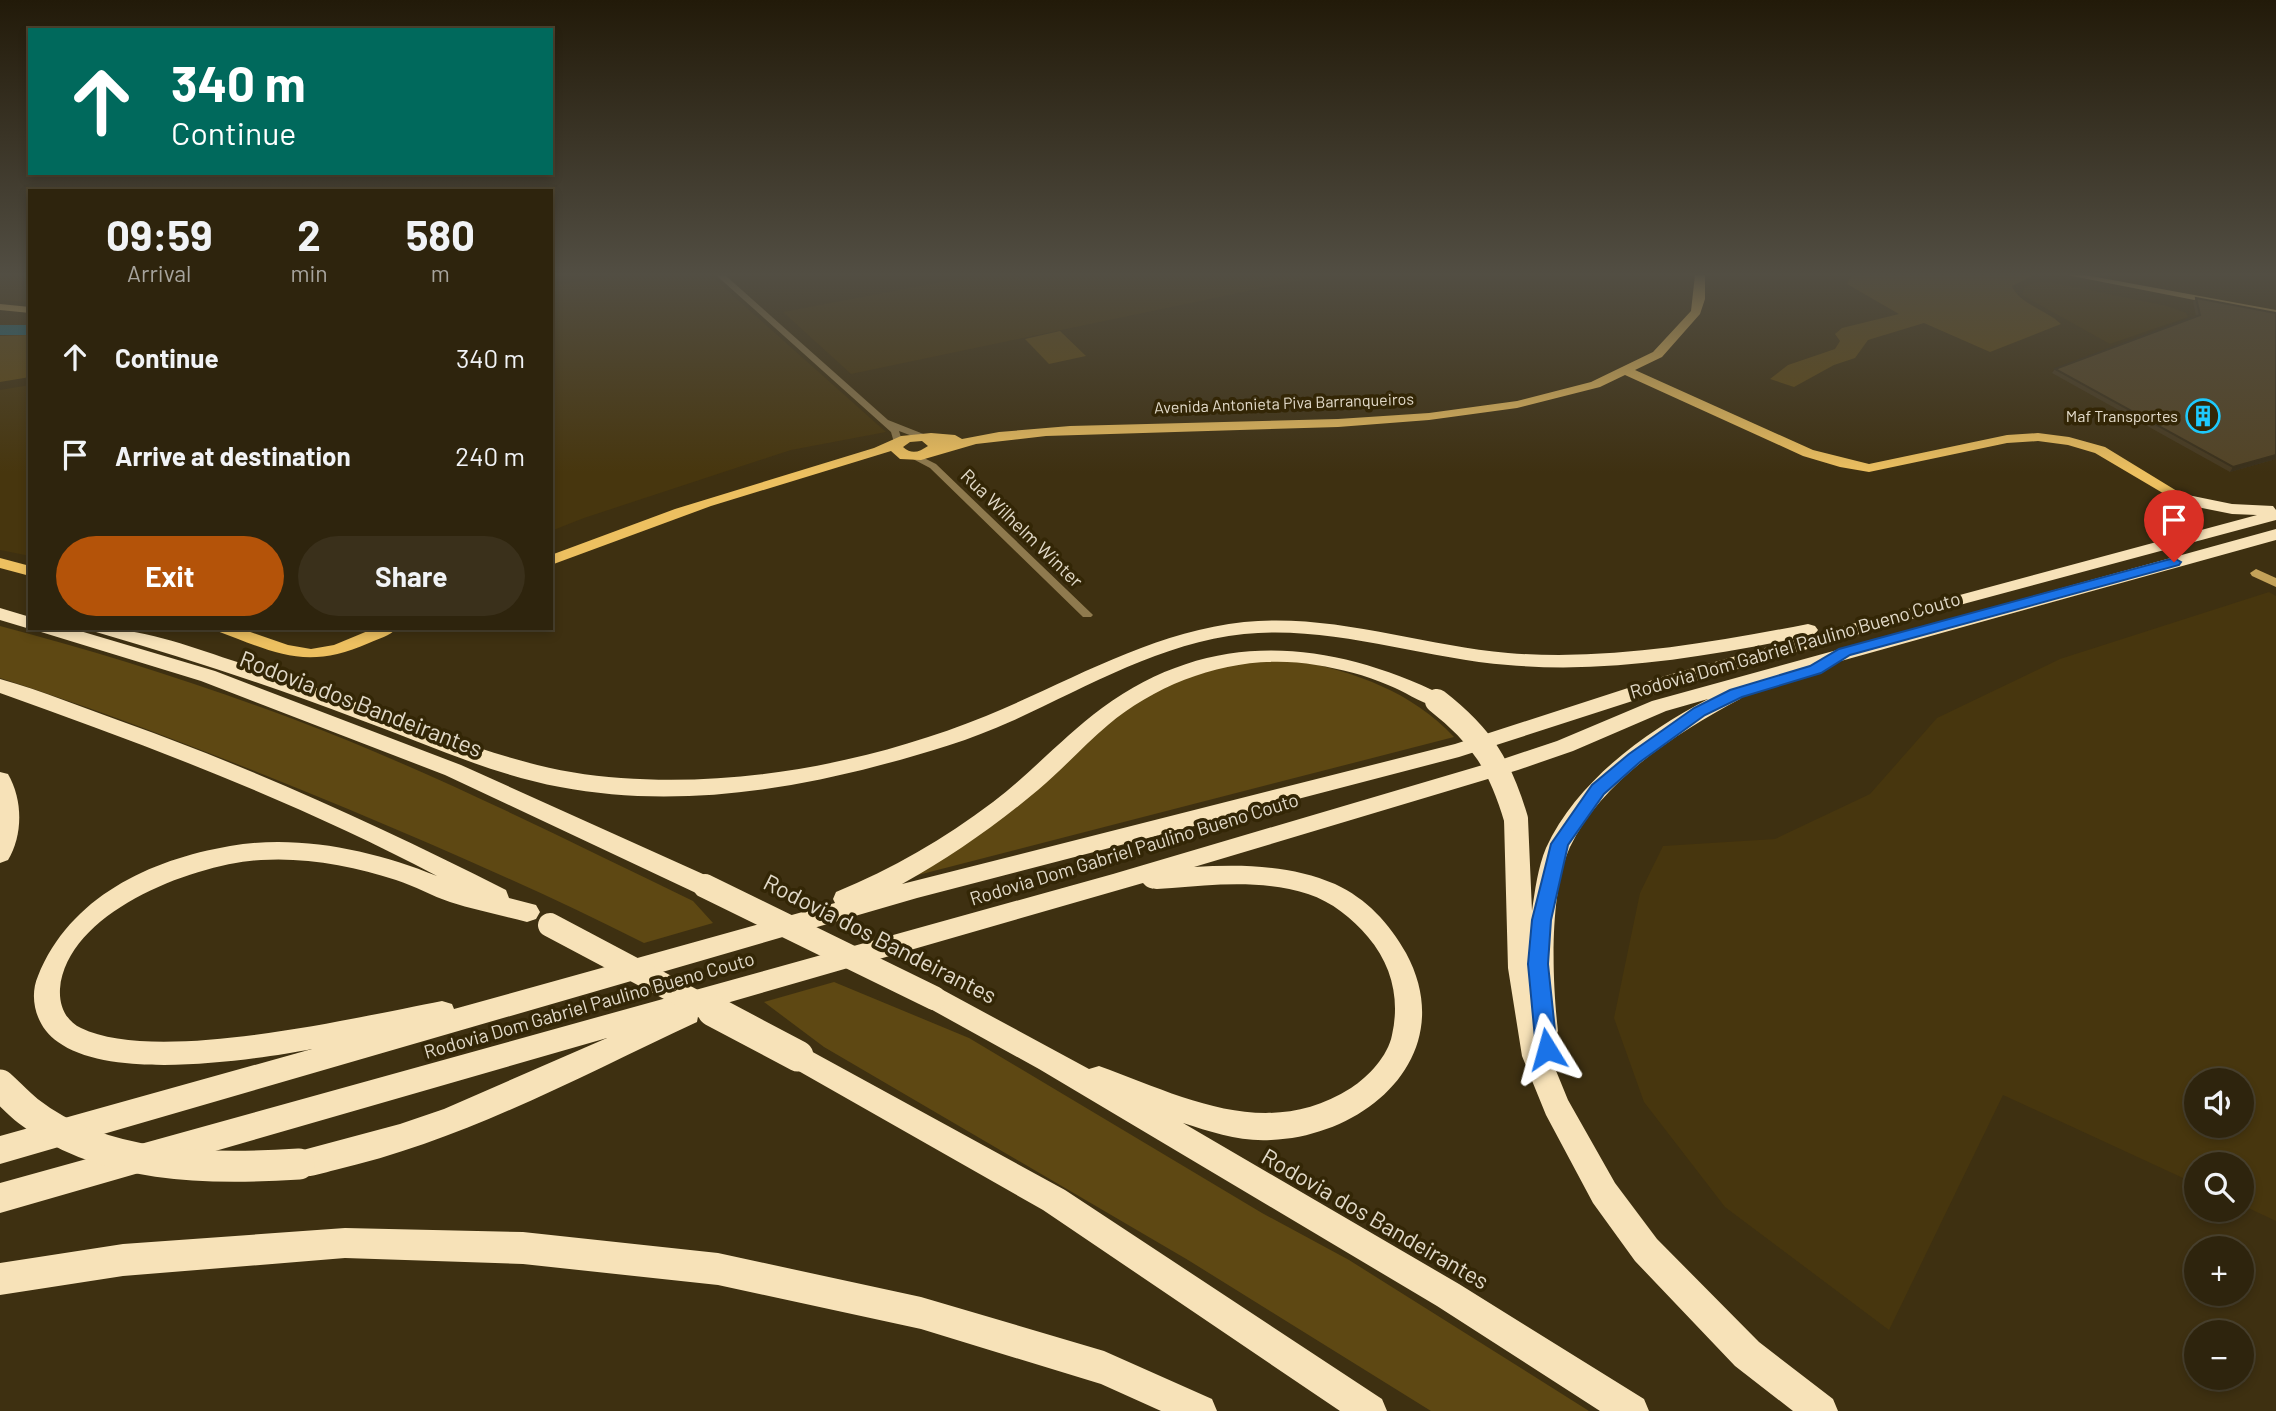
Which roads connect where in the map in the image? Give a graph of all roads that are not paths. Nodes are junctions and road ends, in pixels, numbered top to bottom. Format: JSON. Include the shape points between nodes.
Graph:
{"nodes":[{"id":1,"x":793,"y":341,"type":"edge"},
{"id":2,"x":1668,"y":341,"type":"edge"},
{"id":3,"x":1625,"y":370,"type":"junction"},
{"id":4,"x":884,"y":422,"type":"junction"},
{"id":5,"x":897,"y":444,"type":"junction"},
{"id":6,"x":929,"y":449,"type":"junction"},
{"id":7,"x":914,"y":457,"type":"junction"},
{"id":8,"x":853,"y":461,"type":"junction"},
{"id":9,"x":2183,"y":499,"type":"joint"},
{"id":10,"x":2276,"y":508,"type":"edge"},
{"id":11,"x":2276,"y":515,"type":"edge"},
{"id":12,"x":2276,"y":534,"type":"edge"},
{"id":13,"x":553,"y":560,"type":"edge"},
{"id":14,"x":0,"y":563,"type":"edge"},
{"id":15,"x":2276,"y":567,"type":"edge"},
{"id":16,"x":28,"y":570,"type":"edge"},
{"id":17,"x":2276,"y":583,"type":"edge"},
{"id":18,"x":1960,"y":599,"type":"junction"},
{"id":19,"x":0,"y":603,"type":"edge"},
{"id":20,"x":28,"y":610,"type":"edge"},
{"id":21,"x":0,"y":614,"type":"edge"},
{"id":22,"x":1087,"y":615,"type":"dead end"},
{"id":23,"x":28,"y":622,"type":"edge"},
{"id":24,"x":55,"y":630,"type":"edge"},
{"id":25,"x":109,"y":630,"type":"edge"},
{"id":26,"x":229,"y":630,"type":"edge"},
{"id":27,"x":384,"y":630,"type":"edge"},
{"id":28,"x":1845,"y":652,"type":"junction"},
{"id":29,"x":0,"y":686,"type":"edge"},
{"id":30,"x":0,"y":763,"type":"edge"},
{"id":31,"x":0,"y":773,"type":"edge"},
{"id":32,"x":0,"y":780,"type":"edge"},
{"id":33,"x":0,"y":854,"type":"edge"},
{"id":34,"x":1113,"y":883,"type":"junction"},
{"id":35,"x":539,"y":919,"type":"junction"},
{"id":36,"x":719,"y":947,"type":"junction"},
{"id":37,"x":748,"y":986,"type":"junction"},
{"id":38,"x":569,"y":990,"type":"junction"},
{"id":39,"x":1049,"y":1060,"type":"junction"},
{"id":40,"x":0,"y":1085,"type":"edge"},
{"id":41,"x":1556,"y":1106,"type":"junction"},
{"id":42,"x":0,"y":1150,"type":"edge"},
{"id":43,"x":0,"y":1198,"type":"edge"},
{"id":44,"x":0,"y":1279,"type":"edge"},
{"id":45,"x":1200,"y":1411,"type":"edge"},
{"id":46,"x":1370,"y":1411,"type":"edge"},
{"id":47,"x":1632,"y":1411,"type":"edge"},
{"id":48,"x":1821,"y":1411,"type":"edge"}],
"edges":[{"from":1,"to":4,"type":"street","name":"Rua Wilhelm Winter"},
{"from":2,"to":3,"type":"main road","name":"Avenida Antonieta Piva Barranqueiros"},
{"from":3,"to":6,"type":"main road","name":"Avenida Antonieta Piva Barranqueiros","via":[[1525,402],[1418,418],[1114,428],[976,440]]},
{"from":3,"to":9,"type":"main road","via":[[1808,453],[1840,463],[1869,468],[2007,439],[2038,437],[2100,450]]},
{"from":4,"to":5,"type":"street","name":"Rua Wilhelm Winter","via":[[895,431]]},
{"from":4,"to":6,"type":"street","name":"Rua Wilhelm Winter"},
{"from":5,"to":6,"type":"main road","via":[[908,438]]},
{"from":5,"to":7,"type":"main road","via":[[897,452]]},
{"from":5,"to":8,"type":"main road"},
{"from":6,"to":7,"type":"main road"},
{"from":6,"to":22,"type":"street","name":"Rua Wilhelm Winter"},
{"from":7,"to":8,"type":"main road"},
{"from":8,"to":13,"type":"main road","via":[[760,485]]},
{"from":9,"to":10,"type":"highway","via":[[2258,512]]},
{"from":11,"to":18,"type":"highway","name":"Rodovia Dom Gabriel Paulino Bueno Couto"},
{"from":12,"to":28,"type":"highway","name":"Rodovia Dom Gabriel Paulino Bueno Couto"},
{"from":14,"to":16,"type":"main road"},
{"from":15,"to":17,"type":"main road","via":[[2256,573]]},
{"from":18,"to":25,"type":"highway","via":[[1723,645],[1587,660],[1475,655],[1292,626],[1217,632],[1124,661],[999,718],[896,754],[839,769],[690,787],[588,784],[528,772],[332,701]]},
{"from":18,"to":36,"type":"highway","name":"Rodovia Dom Gabriel Paulino Bueno Couto","via":[[1672,681],[1459,750],[917,889]]},
{"from":19,"to":20,"type":"highway"},
{"from":21,"to":23,"type":"highway"},
{"from":24,"to":39,"type":"highway","name":"Rodovia dos Bandeirantes","bridge":true,"via":[[208,676],[453,770],[705,886]]},
{"from":26,"to":27,"type":"main road","via":[[282,647],[322,653]]},
{"from":28,"to":34,"type":"highway","name":"Rodovia Dom Gabriel Paulino Bueno Couto","via":[[1659,706],[1510,765]]},
{"from":28,"to":41,"type":"highway","via":[[1815,669],[1736,693],[1700,712],[1634,758],[1598,790],[1560,844],[1541,920],[1538,964]]},
{"from":29,"to":35,"type":"highway","via":[[128,730],[278,791],[370,831]]},
{"from":30,"to":31,"type":"highway"},
{"from":32,"to":33,"type":"highway","via":[[9,817]]},
{"from":34,"to":37,"type":"highway","name":"Rodovia Dom Gabriel Paulino Bueno Couto"},
{"from":34,"to":39,"type":"highway","via":[[1262,876],[1318,888],[1349,904],[1378,931],[1404,976],[1410,1002],[1405,1044],[1388,1075],[1347,1108],[1301,1124],[1272,1127],[1210,1118]]},
{"from":35,"to":38,"type":"highway","via":[[349,859],[301,851],[216,857],[160,875],[94,915],[57,961],[47,1005],[72,1038],[138,1054],[208,1051],[285,1040]]},
{"from":35,"to":46,"type":"highway","bridge":true,"via":[[798,1056],[1054,1200]]},
{"from":36,"to":38,"type":"highway","name":"Rodovia Dom Gabriel Paulino Bueno Couto"},
{"from":36,"to":41,"type":"highway","bridge":true,"via":[[915,866],[998,811],[1112,711],[1176,674],[1243,657],[1302,656],[1375,670],[1403,682],[1462,719],[1492,753],[1516,819],[1523,981],[1536,1056]]},
{"from":37,"to":40,"type":"highway","bridge":true,"via":[[437,1127],[360,1152],[299,1164],[227,1169],[120,1153],[81,1141],[13,1100]]},
{"from":37,"to":43,"type":"highway","name":"Rodovia Dom Gabriel Paulino Bueno Couto"},
{"from":38,"to":42,"type":"highway","name":"Rodovia Dom Gabriel Paulino Bueno Couto"},
{"from":39,"to":47,"type":"highway","name":"Rodovia dos Bandeirantes","via":[[1448,1295]]},
{"from":41,"to":48,"type":"highway","via":[[1604,1194],[1646,1250],[1747,1354]]},
{"from":44,"to":45,"type":"highway","via":[[123,1260],[345,1243],[523,1248],[718,1269],[921,1313],[1104,1368]]}]}
